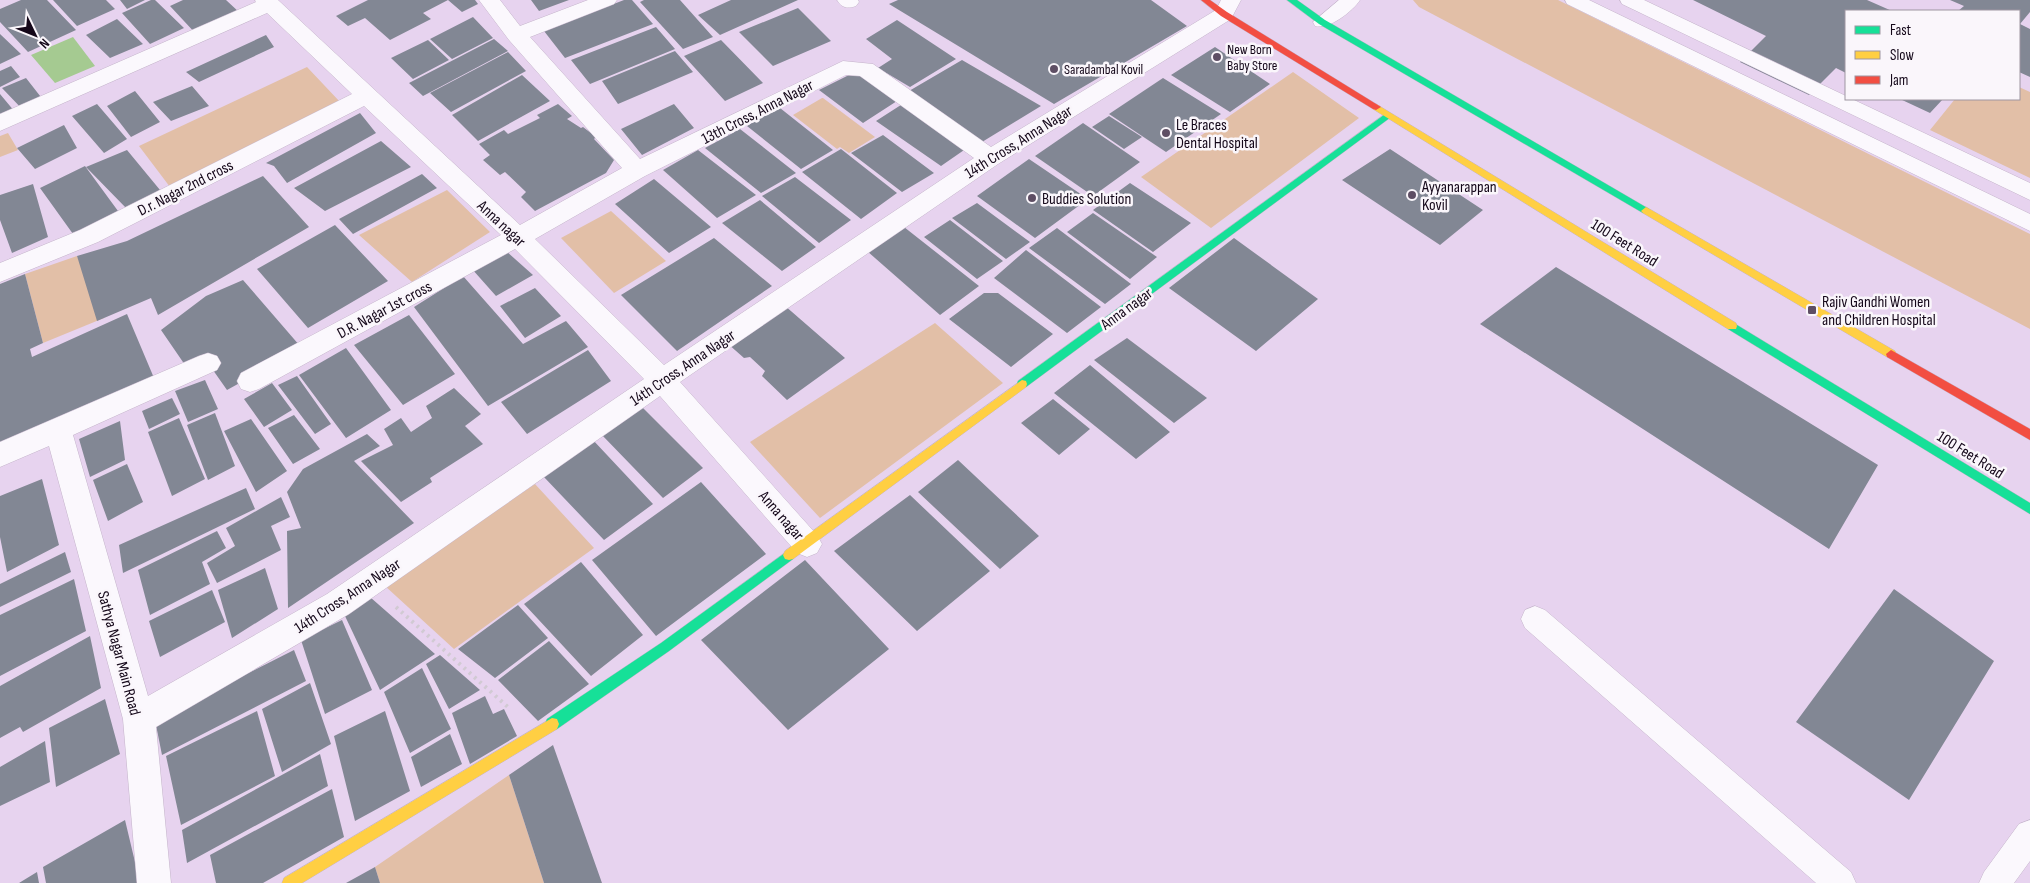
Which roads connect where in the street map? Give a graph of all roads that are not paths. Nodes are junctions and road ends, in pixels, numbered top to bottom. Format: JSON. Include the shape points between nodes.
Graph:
{"nodes":[{"id":1,"x":489,"y":0,"type":"edge"},
{"id":2,"x":607,"y":0,"type":"edge"},
{"id":3,"x":1291,"y":0,"type":"edge"},
{"id":4,"x":1351,"y":0,"type":"edge"},
{"id":5,"x":1574,"y":0,"type":"edge"},
{"id":6,"x":1630,"y":0,"type":"edge"},
{"id":7,"x":267,"y":2,"type":"edge"},
{"id":8,"x":1220,"y":5,"type":"edge"},
{"id":9,"x":1322,"y":22,"type":"junction"},
{"id":10,"x":516,"y":36,"type":"junction"},
{"id":11,"x":366,"y":95,"type":"junction"},
{"id":12,"x":1388,"y":116,"type":"junction"},
{"id":13,"x":0,"y":123,"type":"edge"},
{"id":14,"x":990,"y":158,"type":"junction"},
{"id":15,"x":637,"y":170,"type":"junction"},
{"id":16,"x":2030,"y":192,"type":"edge"},
{"id":17,"x":2030,"y":223,"type":"edge"},
{"id":18,"x":518,"y":237,"type":"junction"},
{"id":19,"x":0,"y":273,"type":"edge"},
{"id":20,"x":208,"y":363,"type":"dead end"},
{"id":21,"x":662,"y":380,"type":"junction"},
{"id":22,"x":250,"y":381,"type":"dead end"},
{"id":23,"x":58,"y":429,"type":"junction"},
{"id":24,"x":2030,"y":435,"type":"edge"},
{"id":25,"x":0,"y":455,"type":"edge"},
{"id":26,"x":2030,"y":509,"type":"edge"},
{"id":27,"x":807,"y":544,"type":"junction"},
{"id":28,"x":1534,"y":618,"type":"dead end"},
{"id":29,"x":139,"y":719,"type":"junction"},
{"id":30,"x":2030,"y":835,"type":"edge"},
{"id":31,"x":154,"y":883,"type":"edge"},
{"id":32,"x":289,"y":883,"type":"edge"},
{"id":33,"x":1840,"y":883,"type":"edge"},
{"id":34,"x":1995,"y":883,"type":"edge"}],
"edges":[{"from":1,"to":10,"type":"street"},
{"from":2,"to":10,"type":"street"},
{"from":3,"to":9,"type":"main road"},
{"from":4,"to":9,"type":"lane"},
{"from":5,"to":17,"type":"lane"},
{"from":6,"to":16,"type":"lane"},
{"from":7,"to":11,"type":"street","name":"Anna nagar"},
{"from":7,"to":13,"type":"street"},
{"from":8,"to":12,"type":"main road","name":"100 Feet Road"},
{"from":8,"to":14,"type":"street","name":"14th Cross, Anna Nagar"},
{"from":9,"to":24,"type":"main road"},
{"from":10,"to":15,"type":"street"},
{"from":11,"to":18,"type":"street","name":"Anna nagar"},
{"from":11,"to":19,"type":"street","name":"D.r. Nagar 2nd cross","via":[[89,236]]},
{"from":12,"to":26,"type":"main road","name":"100 Feet Road"},
{"from":12,"to":27,"type":"main road","name":"Anna nagar"},
{"from":14,"to":15,"type":"street","name":"13th Cross, Anna Nagar","via":[[865,69],[843,68]]},
{"from":14,"to":21,"type":"street","name":"14th Cross, Anna Nagar"},
{"from":15,"to":18,"type":"street","name":"13th Cross, Anna Nagar"},
{"from":18,"to":21,"type":"street","name":"Anna nagar"},
{"from":18,"to":22,"type":"street","name":"D.R. Nagar 1st cross"},
{"from":20,"to":23,"type":"street"},
{"from":21,"to":27,"type":"street","name":"Anna nagar"},
{"from":21,"to":29,"type":"street","name":"14th Cross, Anna Nagar","via":[[338,604]]},
{"from":23,"to":25,"type":"street"},
{"from":23,"to":29,"type":"street","name":"Sathya Nagar Main Road"},
{"from":27,"to":32,"type":"main road","via":[[665,647],[538,733]]},
{"from":28,"to":33,"type":"lane"},
{"from":29,"to":31,"type":"street","name":"Sathya Nagar Main Road"},
{"from":30,"to":34,"type":"lane"}]}
